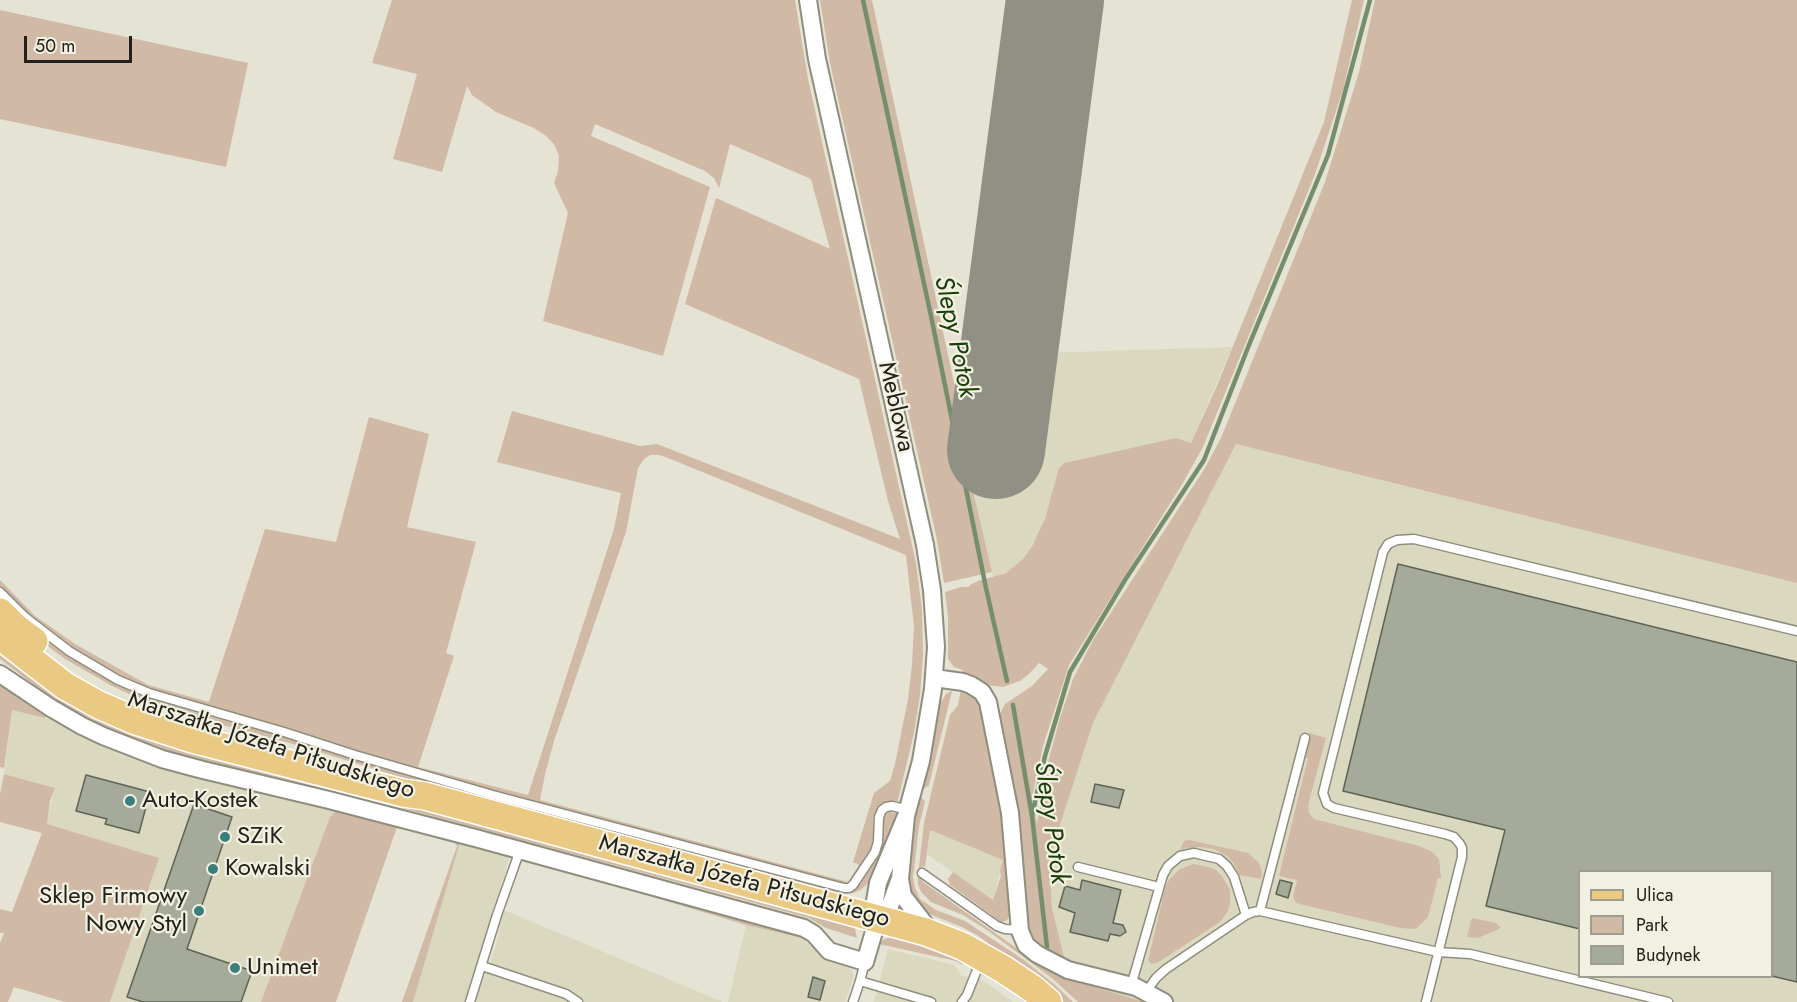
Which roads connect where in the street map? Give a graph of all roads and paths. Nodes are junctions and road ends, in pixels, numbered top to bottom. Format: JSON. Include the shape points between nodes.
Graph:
{"nodes":[{"id":1,"x":808,"y":0,"type":"edge"},
{"id":2,"x":0,"y":592,"type":"edge"},
{"id":3,"x":0,"y":612,"type":"edge"},
{"id":4,"x":1797,"y":631,"type":"edge"},
{"id":5,"x":0,"y":636,"type":"edge"},
{"id":6,"x":0,"y":674,"type":"edge"},
{"id":7,"x":934,"y":678,"type":"junction"},
{"id":8,"x":1305,"y":738,"type":"dead end"},
{"id":9,"x":425,"y":796,"type":"junction"},
{"id":10,"x":907,"y":813,"type":"junction"},
{"id":11,"x":520,"y":850,"type":"junction"},
{"id":12,"x":1078,"y":867,"type":"dead end"},
{"id":13,"x":922,"y":873,"type":"dead end"},
{"id":14,"x":900,"y":879,"type":"junction"},
{"id":15,"x":1159,"y":887,"type":"junction"},
{"id":16,"x":1260,"y":911,"type":"junction"},
{"id":17,"x":1246,"y":915,"type":"junction"},
{"id":18,"x":878,"y":918,"type":"junction"},
{"id":19,"x":1020,"y":930,"type":"junction"},
{"id":20,"x":933,"y":934,"type":"junction"},
{"id":21,"x":1438,"y":952,"type":"junction"},
{"id":22,"x":982,"y":957,"type":"junction"},
{"id":23,"x":865,"y":962,"type":"junction"},
{"id":24,"x":482,"y":966,"type":"junction"},
{"id":25,"x":860,"y":981,"type":"junction"},
{"id":26,"x":1138,"y":989,"type":"junction"},
{"id":27,"x":470,"y":1002,"type":"edge"},
{"id":28,"x":578,"y":1002,"type":"edge"},
{"id":29,"x":853,"y":1002,"type":"edge"},
{"id":30,"x":931,"y":1002,"type":"edge"},
{"id":31,"x":962,"y":1002,"type":"edge"},
{"id":32,"x":1048,"y":1002,"type":"edge"},
{"id":33,"x":1164,"y":1002,"type":"edge"},
{"id":34,"x":1426,"y":1002,"type":"edge"},
{"id":35,"x":1668,"y":1002,"type":"edge"}],
"edges":[{"from":1,"to":7,"type":"street","name":"Meblowa","via":[[830,120],[925,545],[935,621]]},
{"from":2,"to":10,"type":"lane","via":[[69,651],[149,693],[493,795],[844,888],[853,885],[875,852],[882,810],[892,806]]},
{"from":3,"to":9,"type":"main road","name":"Marszałka Józefa Piłsudskiego","via":[[61,662],[131,703],[297,751]]},
{"from":4,"to":21,"type":"lane","via":[[1414,539],[1388,544],[1324,783],[1324,796],[1334,808],[1449,835],[1460,844],[1462,858]]},
{"from":5,"to":9,"type":"main road","name":"Marszałka Józefa Piłsudskiego","via":[[65,686],[136,721],[192,739]]},
{"from":6,"to":11,"type":"street","via":[[68,719],[151,755]]},
{"from":7,"to":10,"type":"street","name":"Meblowa","via":[[927,731]]},
{"from":7,"to":19,"type":"street","via":[[971,685],[988,702],[1010,813]]},
{"from":8,"to":16,"type":"lane"},
{"from":9,"to":18,"type":"main road","name":"Marszałka Józefa Piłsudskiego"},
{"from":10,"to":14,"type":"street","name":"Meblowa"},
{"from":10,"to":18,"type":"street","name":"Meblowa","via":[[875,894]]},
{"from":11,"to":23,"type":"street","via":[[804,928],[829,951]]},
{"from":11,"to":24,"type":"lane"},
{"from":12,"to":15,"type":"lane"},
{"from":13,"to":19,"type":"lane","via":[[997,926]]},
{"from":14,"to":18,"type":"street","name":"Meblowa","via":[[890,906]]},
{"from":14,"to":20,"type":"street","name":"Meblowa","via":[[907,902]]},
{"from":15,"to":17,"type":"lane","via":[[1168,866],[1180,856],[1214,857],[1232,872]]},
{"from":15,"to":26,"type":"lane"},
{"from":16,"to":17,"type":"lane"},
{"from":16,"to":21,"type":"lane"},
{"from":17,"to":26,"type":"lane"},
{"from":18,"to":20,"type":"main road","name":"Marszałka Józefa Piłsudskiego"},
{"from":18,"to":23,"type":"street"},
{"from":19,"to":26,"type":"street","via":[[1029,949],[1055,964]]},
{"from":20,"to":22,"type":"main road","name":"Marszałka Józefa Piłsudskiego"},
{"from":21,"to":34,"type":"lane"},
{"from":21,"to":35,"type":"lane","via":[[1470,954]]},
{"from":22,"to":31,"type":"lane"},
{"from":22,"to":32,"type":"main road","name":"Marszałka Józefa Piłsudskiego"},
{"from":23,"to":25,"type":"lane"},
{"from":24,"to":27,"type":"lane"},
{"from":24,"to":28,"type":"lane","via":[[566,994]]},
{"from":25,"to":29,"type":"lane"},
{"from":25,"to":30,"type":"lane"},
{"from":26,"to":33,"type":"street"}]}
